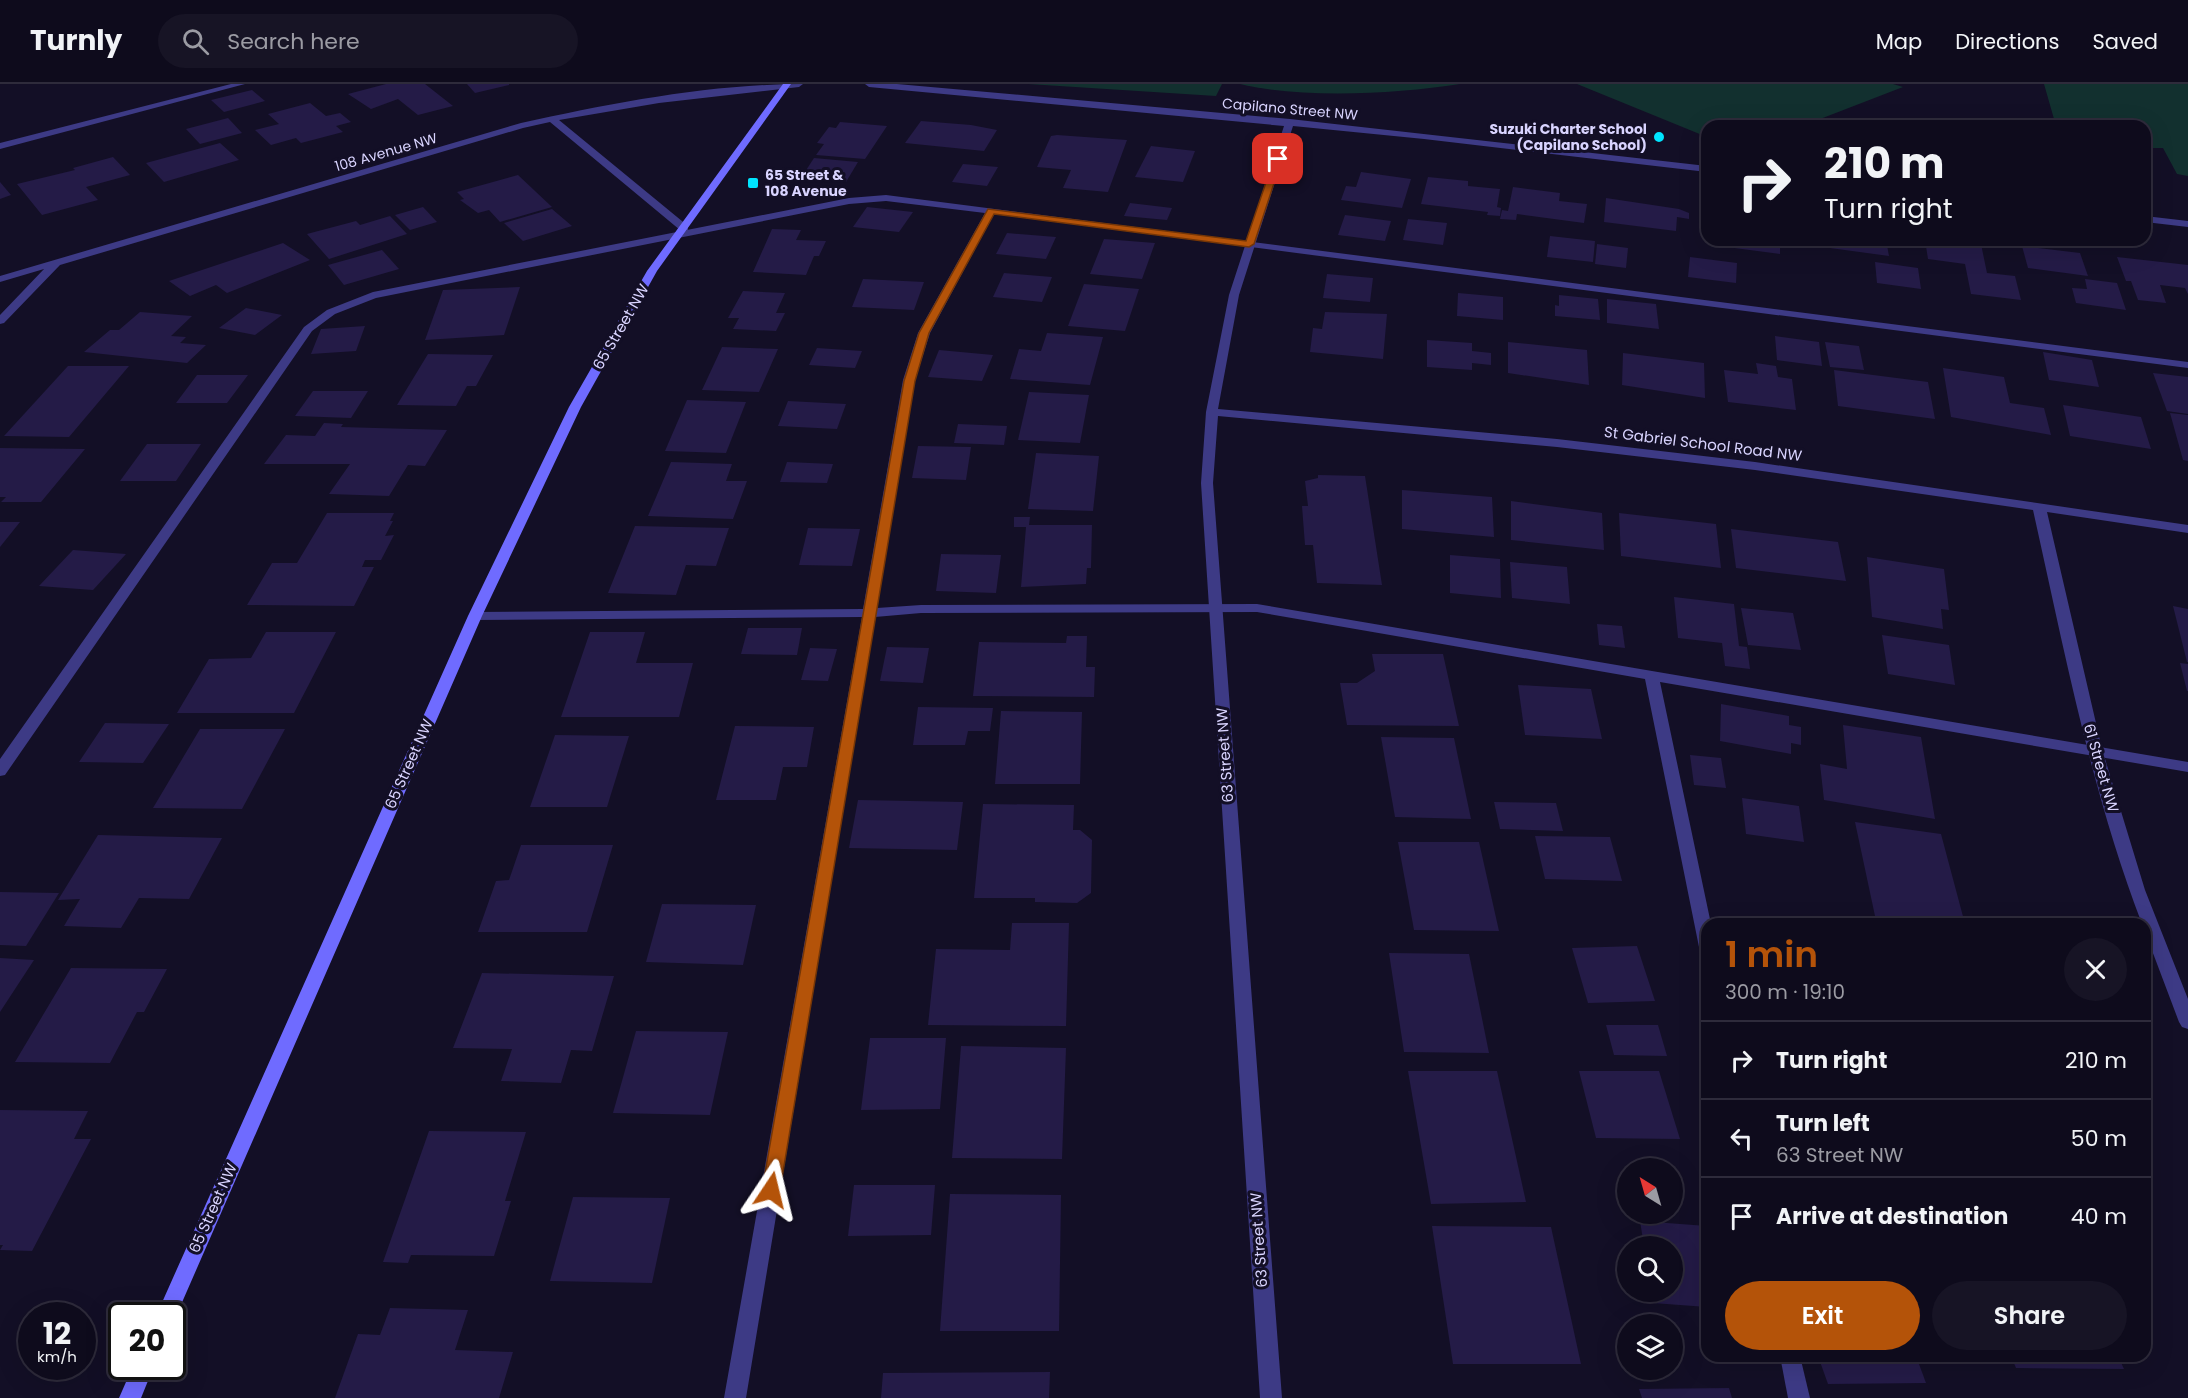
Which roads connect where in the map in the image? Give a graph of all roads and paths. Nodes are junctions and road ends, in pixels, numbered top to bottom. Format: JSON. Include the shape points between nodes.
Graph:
{"nodes":[{"id":1,"x":241,"y":84,"type":"edge"},
{"id":2,"x":791,"y":84,"type":"edge"},
{"id":3,"x":869,"y":84,"type":"edge"},
{"id":4,"x":552,"y":119,"type":"junction"},
{"id":5,"x":1290,"y":122,"type":"junction"},
{"id":6,"x":0,"y":146,"type":"edge"},
{"id":7,"x":1701,"y":168,"type":"edge"},
{"id":8,"x":991,"y":211,"type":"junction"},
{"id":9,"x":2151,"y":220,"type":"edge"},
{"id":10,"x":2188,"y":224,"type":"edge"},
{"id":11,"x":681,"y":232,"type":"junction"},
{"id":12,"x":1249,"y":244,"type":"junction"},
{"id":13,"x":57,"y":262,"type":"junction"},
{"id":14,"x":0,"y":279,"type":"edge"},
{"id":15,"x":0,"y":321,"type":"edge"},
{"id":16,"x":2188,"y":365,"type":"edge"},
{"id":17,"x":1212,"y":412,"type":"junction"},
{"id":18,"x":2039,"y":507,"type":"junction"},
{"id":19,"x":2188,"y":529,"type":"edge"},
{"id":20,"x":1214,"y":608,"type":"junction"},
{"id":21,"x":870,"y":614,"type":"junction"},
{"id":22,"x":475,"y":616,"type":"junction"},
{"id":23,"x":1652,"y":675,"type":"junction"},
{"id":24,"x":2094,"y":749,"type":"junction"},
{"id":25,"x":2188,"y":767,"type":"edge"},
{"id":26,"x":0,"y":771,"type":"edge"},
{"id":27,"x":1701,"y":918,"type":"edge"},
{"id":28,"x":2148,"y":918,"type":"edge"},
{"id":29,"x":2151,"y":926,"type":"edge"},
{"id":30,"x":2188,"y":1022,"type":"edge"},
{"id":31,"x":172,"y":1302,"type":"edge"},
{"id":32,"x":1791,"y":1362,"type":"edge"},
{"id":33,"x":138,"y":1380,"type":"edge"},
{"id":34,"x":130,"y":1398,"type":"edge"},
{"id":35,"x":735,"y":1398,"type":"edge"},
{"id":36,"x":1271,"y":1398,"type":"edge"},
{"id":37,"x":1799,"y":1398,"type":"edge"}],
"edges":[{"from":1,"to":6,"type":"street"},
{"from":2,"to":4,"type":"street","name":"108 Avenue NW","via":[[687,95]]},
{"from":2,"to":11,"type":"street","name":"65 Street NW"},
{"from":3,"to":5,"type":"street","name":"Capilano Street NW"},
{"from":4,"to":11,"type":"street"},
{"from":4,"to":13,"type":"street","name":"108 Avenue NW"},
{"from":5,"to":7,"type":"street","name":"Capilano Street NW"},
{"from":5,"to":12,"type":"street","name":"63 Street NW"},
{"from":8,"to":11,"type":"street","via":[[870,198]]},
{"from":8,"to":12,"type":"street"},
{"from":8,"to":21,"type":"street","via":[[924,333],[915,357]]},
{"from":9,"to":10,"type":"street"},
{"from":11,"to":22,"type":"street","name":"65 Street NW","via":[[652,272],[575,407]]},
{"from":11,"to":26,"type":"street","via":[[373,295],[331,312],[308,329]]},
{"from":12,"to":16,"type":"street"},
{"from":12,"to":17,"type":"street","name":"63 Street NW","via":[[1228,324]]},
{"from":13,"to":14,"type":"street","name":"108 Avenue NW"},
{"from":13,"to":15,"type":"street"},
{"from":17,"to":18,"type":"street","name":"St Gabriel School Road NW","via":[[1557,443],[1755,466]]},
{"from":17,"to":20,"type":"street","name":"63 Street NW","via":[[1207,483]]},
{"from":18,"to":19,"type":"street","name":"St Gabriel School Road NW"},
{"from":18,"to":24,"type":"street","name":"61 Street NW"},
{"from":20,"to":21,"type":"street","via":[[921,609]]},
{"from":20,"to":23,"type":"street","via":[[1257,608]]},
{"from":20,"to":36,"type":"street","name":"63 Street NW"},
{"from":21,"to":22,"type":"street"},
{"from":21,"to":35,"type":"street"},
{"from":22,"to":31,"type":"street","name":"65 Street NW"},
{"from":23,"to":24,"type":"street"},
{"from":23,"to":27,"type":"street"},
{"from":24,"to":25,"type":"street"},
{"from":24,"to":28,"type":"street","name":"61 Street NW"},
{"from":29,"to":30,"type":"street","name":"61 Street NW"},
{"from":32,"to":37,"type":"street"},
{"from":33,"to":34,"type":"street"}]}
